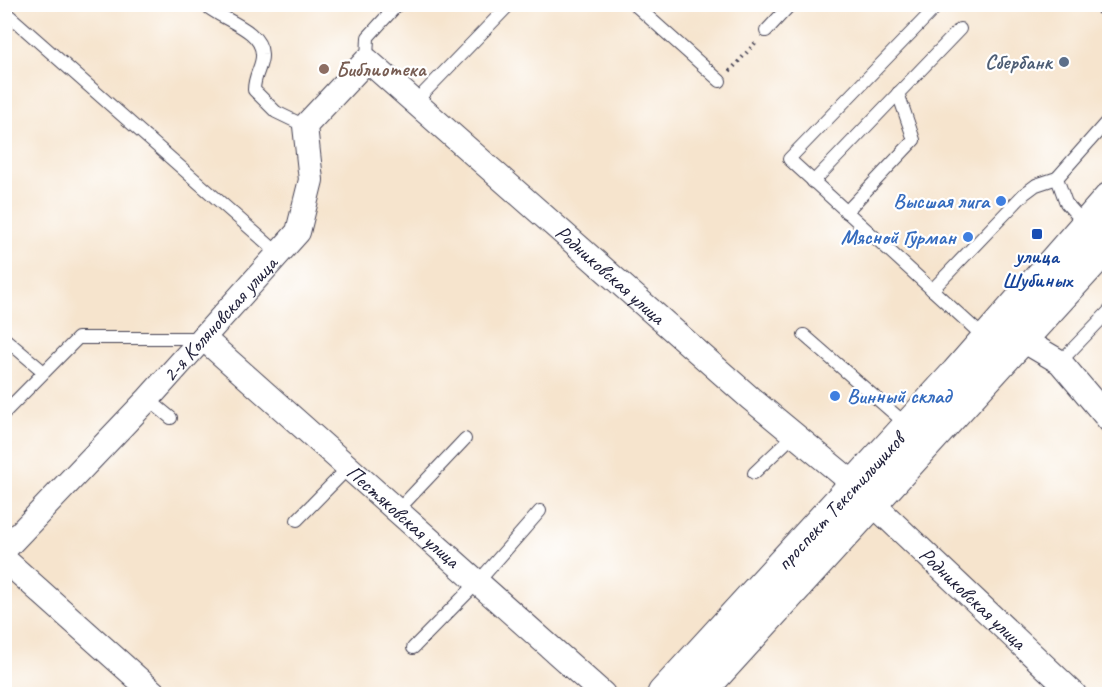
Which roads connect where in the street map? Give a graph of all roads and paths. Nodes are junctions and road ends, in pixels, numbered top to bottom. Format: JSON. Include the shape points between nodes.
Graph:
{"nodes":[{"id":1,"x":204,"y":4,"type":"edge"},
{"id":2,"x":398,"y":4,"type":"edge"},
{"id":3,"x":510,"y":4,"type":"edge"},
{"id":4,"x":634,"y":4,"type":"edge"},
{"id":5,"x":791,"y":4,"type":"edge"},
{"id":6,"x":939,"y":4,"type":"edge"},
{"id":7,"x":1089,"y":4,"type":"edge"},
{"id":8,"x":4,"y":11,"type":"edge"},
{"id":9,"x":1110,"y":23,"type":"edge"},
{"id":10,"x":960,"y":28,"type":"dead end"},
{"id":11,"x":766,"y":31,"type":"joint"},
{"id":12,"x":368,"y":60,"type":"junction"},
{"id":13,"x":720,"y":81,"type":"joint"},
{"id":14,"x":898,"y":93,"type":"junction"},
{"id":15,"x":415,"y":102,"type":"junction"},
{"id":16,"x":1110,"y":118,"type":"edge"},
{"id":17,"x":305,"y":126,"type":"junction"},
{"id":18,"x":1057,"y":178,"type":"junction"},
{"id":19,"x":813,"y":182,"type":"junction"},
{"id":20,"x":1110,"y":200,"type":"edge"},
{"id":21,"x":846,"y":212,"type":"junction"},
{"id":22,"x":1098,"y":234,"type":"edge"},
{"id":23,"x":278,"y":253,"type":"junction"},
{"id":24,"x":932,"y":290,"type":"junction"},
{"id":25,"x":1110,"y":310,"type":"edge"},
{"id":26,"x":804,"y":335,"type":"dead end"},
{"id":27,"x":4,"y":338,"type":"edge"},
{"id":28,"x":203,"y":338,"type":"junction"},
{"id":29,"x":1021,"y":339,"type":"junction"},
{"id":30,"x":987,"y":340,"type":"junction"},
{"id":31,"x":1060,"y":362,"type":"junction"},
{"id":32,"x":44,"y":372,"type":"junction"},
{"id":33,"x":148,"y":399,"type":"junction"},
{"id":34,"x":4,"y":413,"type":"edge"},
{"id":35,"x":171,"y":418,"type":"dead end"},
{"id":36,"x":1110,"y":421,"type":"edge"},
{"id":37,"x":907,"y":425,"type":"junction"},
{"id":38,"x":794,"y":435,"type":"junction"},
{"id":39,"x":465,"y":439,"type":"dead end"},
{"id":40,"x":348,"y":468,"type":"junction"},
{"id":41,"x":754,"y":473,"type":"dead end"},
{"id":42,"x":862,"y":493,"type":"junction"},
{"id":43,"x":397,"y":511,"type":"junction"},
{"id":44,"x":540,"y":511,"type":"dead end"},
{"id":45,"x":297,"y":520,"type":"dead end"},
{"id":46,"x":4,"y":550,"type":"edge"},
{"id":47,"x":4,"y":559,"type":"edge"},
{"id":48,"x":477,"y":582,"type":"junction"},
{"id":49,"x":413,"y":648,"type":"dead end"},
{"id":50,"x":155,"y":694,"type":"edge"},
{"id":51,"x":603,"y":694,"type":"edge"},
{"id":52,"x":664,"y":694,"type":"edge"},
{"id":53,"x":696,"y":694,"type":"edge"},
{"id":54,"x":1074,"y":694,"type":"edge"}],
"edges":[{"from":1,"to":17,"type":"lane","via":[[213,14],[255,36],[262,58],[254,77],[254,90],[276,112]]},
{"from":2,"to":12,"type":"lane","via":[[368,37]]},
{"from":3,"to":15,"type":"lane"},
{"from":4,"to":13,"type":"lane"},
{"from":5,"to":11,"type":"lane"},
{"from":6,"to":19,"type":"lane","via":[[789,159]]},
{"from":7,"to":9,"type":"path"},
{"from":8,"to":23,"type":"lane"},
{"from":10,"to":14,"type":"lane"},
{"from":11,"to":13,"type":"path"},
{"from":12,"to":15,"type":"street","name":"Родниковская улица"},
{"from":12,"to":17,"type":"street"},
{"from":14,"to":19,"type":"lane"},
{"from":14,"to":21,"type":"lane","via":[[914,140]]},
{"from":15,"to":38,"type":"street","name":"Родниковская улица"},
{"from":16,"to":18,"type":"lane"},
{"from":17,"to":23,"type":"street","name":"2-я Коляновская улица","via":[[311,180],[298,231]]},
{"from":18,"to":22,"type":"lane","via":[[1066,203]]},
{"from":18,"to":24,"type":"lane","via":[[1024,194]]},
{"from":19,"to":21,"type":"lane"},
{"from":20,"to":22,"type":"main road","name":"проспект Текстильщиков"},
{"from":21,"to":24,"type":"lane"},
{"from":22,"to":29,"type":"main road","name":"проспект Текстильщиков"},
{"from":22,"to":30,"type":"main road","name":"проспект Текстильщиков"},
{"from":23,"to":28,"type":"street","name":"2-я Коляновская улица"},
{"from":24,"to":30,"type":"lane"},
{"from":25,"to":31,"type":"lane"},
{"from":26,"to":37,"type":"lane"},
{"from":27,"to":32,"type":"lane"},
{"from":28,"to":32,"type":"lane","via":[[78,338]]},
{"from":28,"to":33,"type":"street","name":"2-я Коляновская улица"},
{"from":28,"to":40,"type":"street","name":"Пестяковская улица"},
{"from":29,"to":31,"type":"street"},
{"from":29,"to":42,"type":"main road","name":"проспект Текстильщиков"},
{"from":30,"to":37,"type":"main road","name":"проспект Текстильщиков"},
{"from":31,"to":36,"type":"street"},
{"from":32,"to":34,"type":"lane"},
{"from":33,"to":35,"type":"lane"},
{"from":33,"to":46,"type":"street","name":"2-я Коляновская улица"},
{"from":37,"to":42,"type":"main road","name":"проспект Текстильщиков"},
{"from":38,"to":41,"type":"lane"},
{"from":38,"to":42,"type":"street","name":"Родниковская улица"},
{"from":39,"to":43,"type":"lane"},
{"from":40,"to":43,"type":"street","name":"Пестяковская улица"},
{"from":40,"to":45,"type":"lane"},
{"from":42,"to":52,"type":"main road","name":"проспект Текстильщиков"},
{"from":42,"to":53,"type":"main road","name":"проспект Текстильщиков"},
{"from":42,"to":54,"type":"street","name":"Родниковская улица"},
{"from":43,"to":48,"type":"street","name":"Пестяковская улица"},
{"from":44,"to":48,"type":"lane"},
{"from":47,"to":50,"type":"street"},
{"from":48,"to":49,"type":"lane"},
{"from":48,"to":51,"type":"street","name":"Пестяковская улица"}]}
